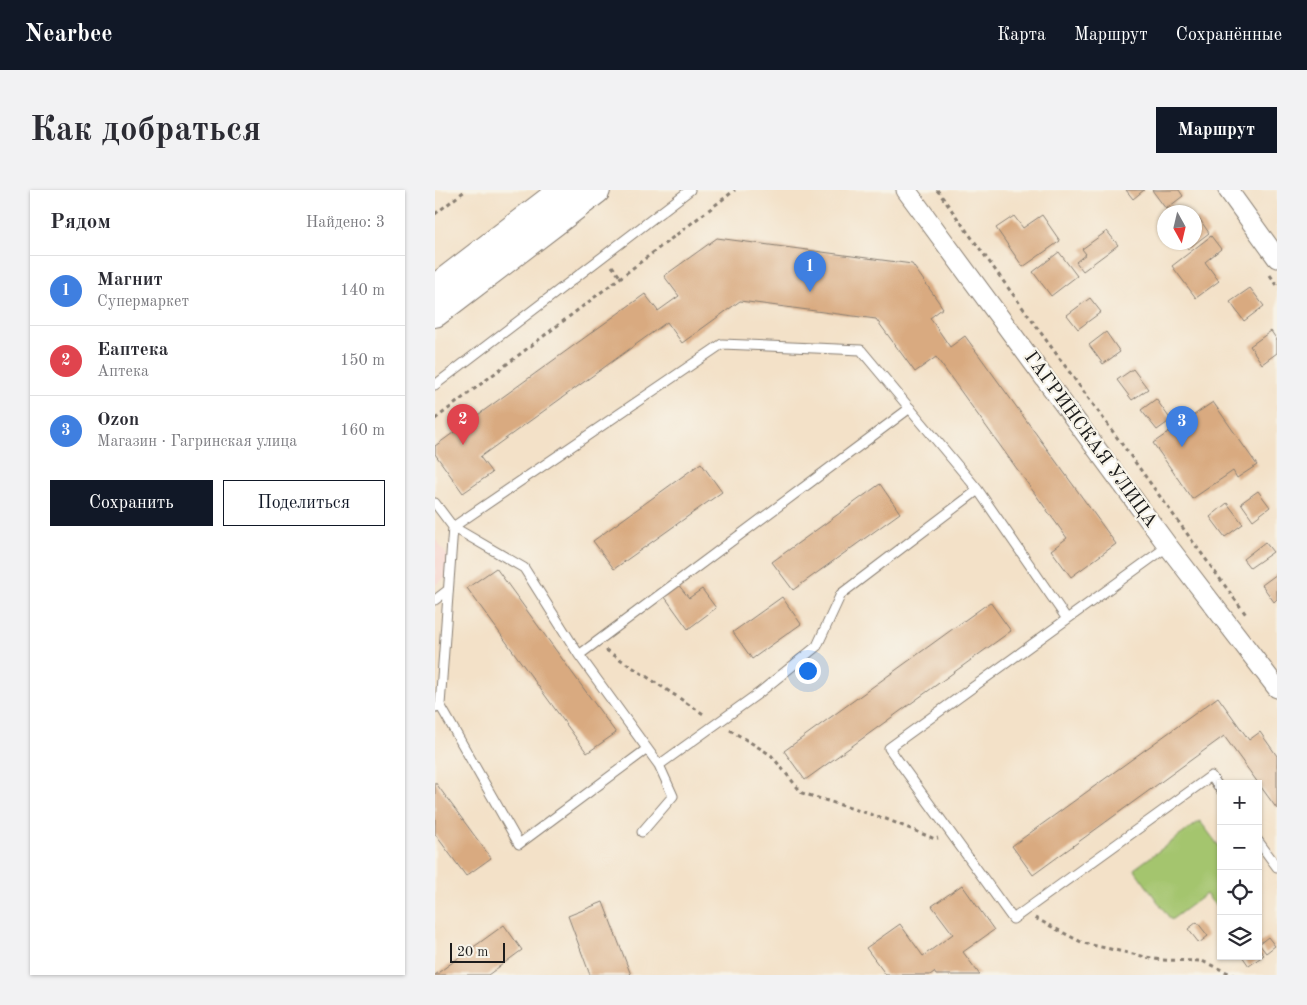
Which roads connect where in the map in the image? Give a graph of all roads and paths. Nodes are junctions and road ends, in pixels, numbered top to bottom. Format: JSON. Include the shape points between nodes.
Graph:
{"nodes":[{"id":1,"x":466,"y":190,"type":"edge"},
{"id":2,"x":564,"y":190,"type":"edge"},
{"id":3,"x":596,"y":190,"type":"edge"},
{"id":4,"x":689,"y":190,"type":"edge"},
{"id":5,"x":735,"y":190,"type":"edge"},
{"id":6,"x":906,"y":190,"type":"edge"},
{"id":7,"x":937,"y":190,"type":"edge"},
{"id":8,"x":1228,"y":190,"type":"edge"},
{"id":9,"x":435,"y":214,"type":"edge"},
{"id":10,"x":1275,"y":252,"type":"edge"},
{"id":11,"x":435,"y":289,"type":"edge"},
{"id":12,"x":435,"y":313,"type":"edge"},
{"id":13,"x":435,"y":385,"type":"edge"},
{"id":14,"x":910,"y":408,"type":"junction"},
{"id":15,"x":435,"y":419,"type":"edge"},
{"id":16,"x":978,"y":490,"type":"junction"},
{"id":17,"x":435,"y":503,"type":"edge"},
{"id":18,"x":453,"y":527,"type":"junction"},
{"id":19,"x":1168,"y":546,"type":"junction"},
{"id":20,"x":448,"y":590,"type":"junction"},
{"id":21,"x":435,"y":600,"type":"edge"},
{"id":22,"x":1249,"y":618,"type":"dead end"},
{"id":23,"x":1067,"y":619,"type":"junction"},
{"id":24,"x":595,"y":643,"type":"junction"},
{"id":25,"x":579,"y":655,"type":"junction"},
{"id":26,"x":1277,"y":688,"type":"edge"},
{"id":27,"x":438,"y":706,"type":"edge"},
{"id":28,"x":717,"y":723,"type":"junction"},
{"id":29,"x":647,"y":749,"type":"junction"},
{"id":30,"x":659,"y":765,"type":"junction"},
{"id":31,"x":1217,"y":784,"type":"edge"},
{"id":32,"x":642,"y":832,"type":"dead end"},
{"id":33,"x":949,"y":832,"type":"junction"},
{"id":34,"x":1262,"y":846,"type":"edge"},
{"id":35,"x":1277,"y":867,"type":"edge"},
{"id":36,"x":1023,"y":912,"type":"junction"},
{"id":37,"x":1233,"y":975,"type":"edge"}],
"edges":[{"from":1,"to":9,"type":"path"},
{"from":2,"to":11,"type":"main road"},
{"from":3,"to":12,"type":"main road"},
{"from":4,"to":13,"type":"lane"},
{"from":5,"to":15,"type":"path"},
{"from":6,"to":19,"type":"street","name":"ГАГРИНСКАЯ УЛИЦА"},
{"from":7,"to":22,"type":"path"},
{"from":8,"to":10,"type":"street"},
{"from":14,"to":16,"type":"lane"},
{"from":14,"to":18,"type":"lane","via":[[861,350],[722,344]]},
{"from":14,"to":24,"type":"lane"},
{"from":16,"to":23,"type":"lane"},
{"from":16,"to":28,"type":"lane","via":[[841,594],[817,646]]},
{"from":17,"to":18,"type":"lane"},
{"from":18,"to":20,"type":"lane"},
{"from":18,"to":25,"type":"lane","via":[[524,568]]},
{"from":19,"to":23,"type":"lane"},
{"from":19,"to":26,"type":"street","name":"ГАГРИНСКАЯ УЛИЦА"},
{"from":20,"to":21,"type":"lane"},
{"from":20,"to":27,"type":"lane"},
{"from":23,"to":33,"type":"lane","via":[[889,748]]},
{"from":24,"to":25,"type":"lane"},
{"from":24,"to":28,"type":"path"},
{"from":25,"to":29,"type":"lane"},
{"from":27,"to":29,"type":"lane","via":[[519,844]]},
{"from":28,"to":30,"type":"lane"},
{"from":28,"to":33,"type":"path","via":[[771,755],[802,793],[886,819],[935,839]]},
{"from":29,"to":30,"type":"lane"},
{"from":30,"to":32,"type":"lane","via":[[673,796]]},
{"from":31,"to":36,"type":"lane","via":[[1211,776]]},
{"from":33,"to":36,"type":"lane","via":[[1013,919]]},
{"from":34,"to":35,"type":"lane"},
{"from":36,"to":37,"type":"path","via":[[1083,943],[1160,960],[1202,961]]}]}
